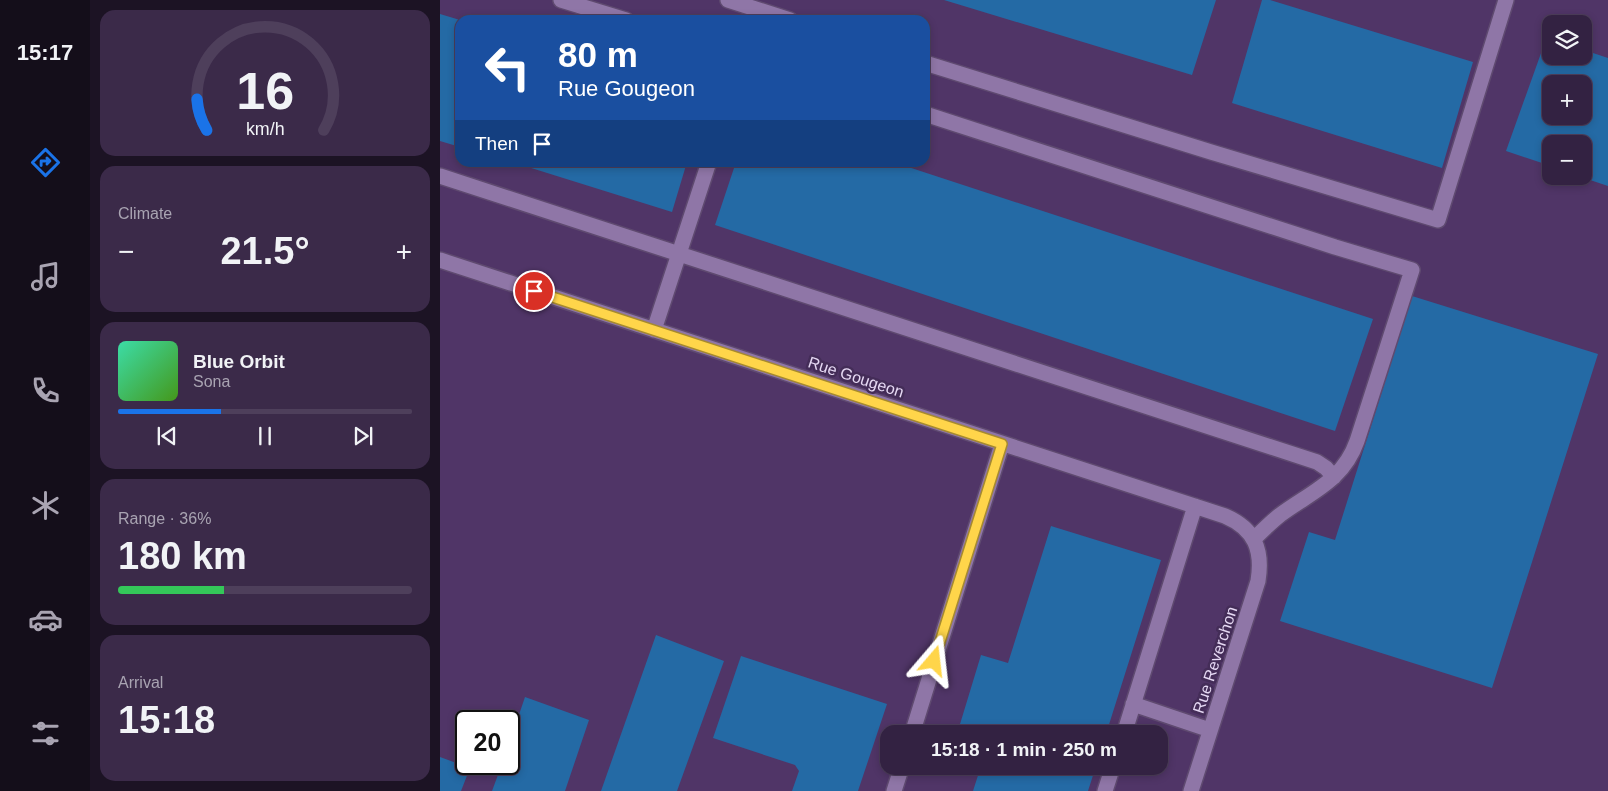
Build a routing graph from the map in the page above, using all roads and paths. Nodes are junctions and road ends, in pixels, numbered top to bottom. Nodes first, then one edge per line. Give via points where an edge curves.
1 (562, 0) edge
2 (728, 0) edge
3 (1506, 0) edge
4 (610, 15) edge
5 (774, 15) edge
6 (930, 65) edge
7 (930, 116) edge
8 (707, 167) edge
9 (440, 176) edge
10 (679, 254) junction
11 (440, 260) edge
12 (654, 330) junction
13 (1002, 444) junction
14 (1334, 477) junction
15 (1195, 506) junction
16 (1254, 539) junction
17 (1133, 704) junction
18 (915, 725) edge
19 (1127, 725) edge
20 (1210, 730) junction
21 (899, 775) edge
22 (1110, 775) edge
23 (894, 791) edge
24 (1105, 791) edge
25 (1191, 791) edge

1 - 4 street
2 - 5 street
3 - 6 street via 1438,220
7 - 14 street via 1412,270 1354,452
8 - 10 street
9 - 10 street
10 - 12 street
10 - 14 street via 1317,462
11 - 12 street, Rue Gougeon
12 - 13 street, Rue Gougeon
13 - 15 street, Rue Gougeon
13 - 18 street
14 - 16 street via 1279,516
15 - 16 street, Rue Gougeon via 1234,520
15 - 17 street
16 - 20 street, Rue Reverchon via 1260,558 1258,582
17 - 19 street
17 - 20 street
20 - 25 street, Rue Reverchon
21 - 23 street
22 - 24 street

